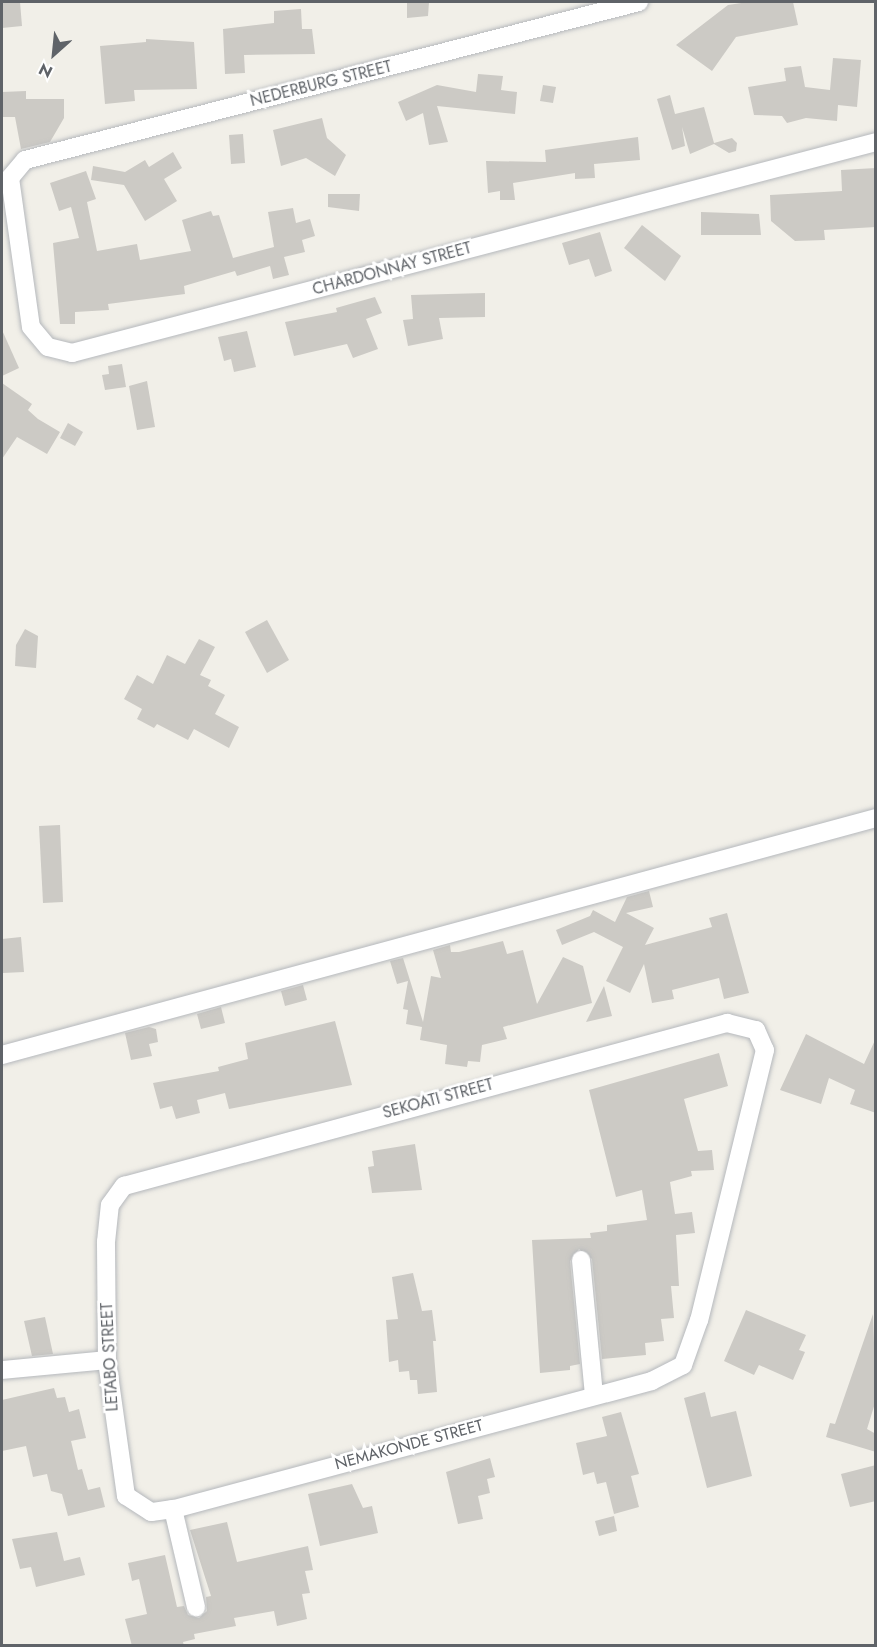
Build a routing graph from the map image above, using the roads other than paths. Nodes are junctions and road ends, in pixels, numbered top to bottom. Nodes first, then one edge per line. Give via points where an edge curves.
1 (639, 2) edge
2 (876, 142) edge
3 (6, 178) edge
4 (9, 209) edge
5 (876, 818) edge
6 (2, 1055) edge
7 (110, 1205) joint
8 (581, 1260) dead end
9 (108, 1359) junction
10 (682, 1365) joint
11 (2, 1370) edge
12 (594, 1395) junction
13 (134, 1504) joint
14 (173, 1509) junction
15 (196, 1607) dead end

1 - 3 street, NEDERBURG STREET via 25,160
2 - 4 street, CHARDONNAY STREET via 72,353 48,346 31,327
3 - 4 street, NEDERBURG STREET
5 - 6 street
7 - 9 street, LETABO STREET
7 - 10 street, SEKOATI STREET via 124,1186 157,1174 727,1023 756,1030 765,1050 699,1320
8 - 12 street
9 - 11 street
9 - 13 street, LETABO STREET via 121,1482
10 - 12 street, NEMAKONDE STREET via 651,1381
12 - 14 street, NEMAKONDE STREET
13 - 14 street, NEMAKONDE STREET via 151,1512
14 - 15 street

